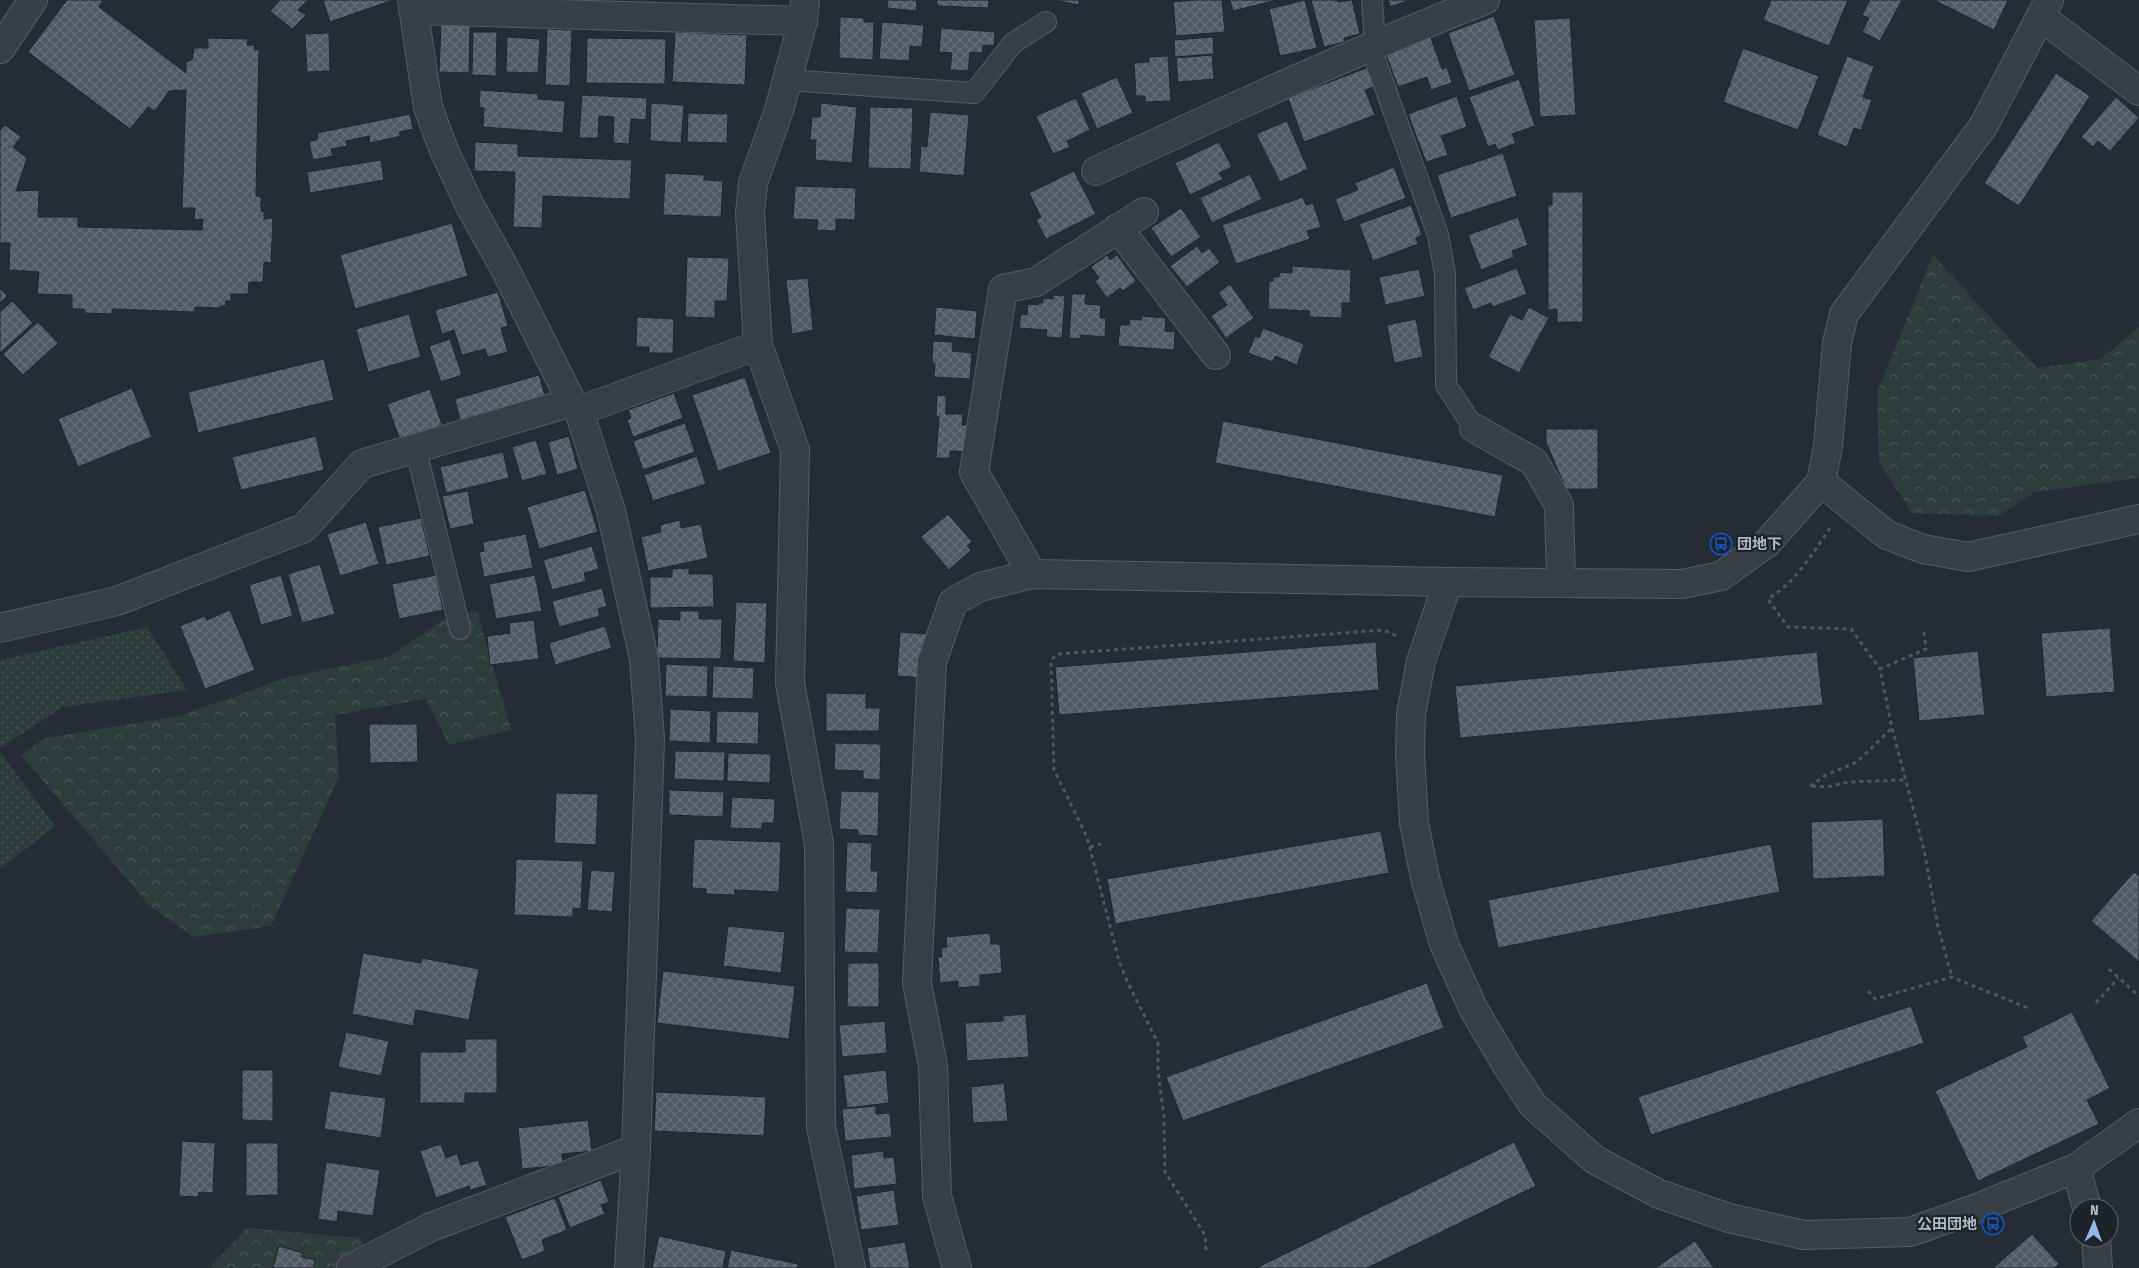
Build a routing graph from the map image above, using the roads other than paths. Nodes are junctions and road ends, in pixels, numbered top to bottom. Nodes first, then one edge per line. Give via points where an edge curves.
1 (33, 0) edge
2 (1372, 0) edge
3 (1484, 0) edge
4 (413, 5) edge
5 (2045, 8) edge
6 (804, 10) edge
7 (1046, 22) dead end
8 (1375, 43) junction
9 (0, 49) edge
10 (787, 80) junction
11 (2139, 92) edge
12 (1096, 171) dead end
13 (1144, 212) dead end
14 (1118, 228) junction
15 (758, 345) junction
16 (1216, 355) dead end
17 (576, 406) junction
18 (1474, 428) joint
19 (416, 450) junction
20 (1821, 482) junction
21 (2139, 520) edge
22 (1032, 574) junction
23 (1448, 582) junction
24 (1560, 582) junction
25 (0, 628) edge
26 (460, 629) dead end
27 (2139, 1123) edge
28 (636, 1149) junction
29 (2076, 1168) junction
30 (2084, 1198) edge
31 (2097, 1248) edge
32 (351, 1268) edge
33 (629, 1268) edge
34 (851, 1268) edge
35 (957, 1268) edge
36 (2098, 1268) edge

1 - 9 street
2 - 8 lane
3 - 8 street
4 - 6 street
4 - 17 street via 428,107 443,148 470,206
5 - 11 street
5 - 20 street via 1984,126 1844,314 1837,343 1828,446
6 - 10 street
7 - 10 lane via 1013,43 974,93
8 - 12 street
8 - 18 lane via 1374,57 1438,235 1445,274 1446,385
10 - 15 street via 753,183 750,212
13 - 14 street
14 - 16 street
14 - 22 street via 1036,282 1003,289 974,472
15 - 17 street
15 - 34 street via 795,450 790,683 819,844 821,1127
17 - 19 street
17 - 28 street via 611,511 644,660 650,738
18 - 24 street via 1534,462 1559,505
19 - 25 street via 362,464 304,528 117,600
19 - 26 lane
20 - 21 street via 1887,535 1924,549 1968,557
20 - 24 street via 1767,543 1721,576 1682,584
22 - 23 street
22 - 35 street via 980,587 953,602 932,662 917,983 932,1066 937,1196
23 - 24 street
23 - 29 street via 1421,661 1411,714 1414,823 1425,878 1448,952 1474,1010 1529,1099 1545,1117 1595,1160 1659,1194 1729,1218 1804,1235 1910,1232
27 - 29 street
28 - 32 street via 431,1227
28 - 33 street
29 - 30 street
31 - 36 street

